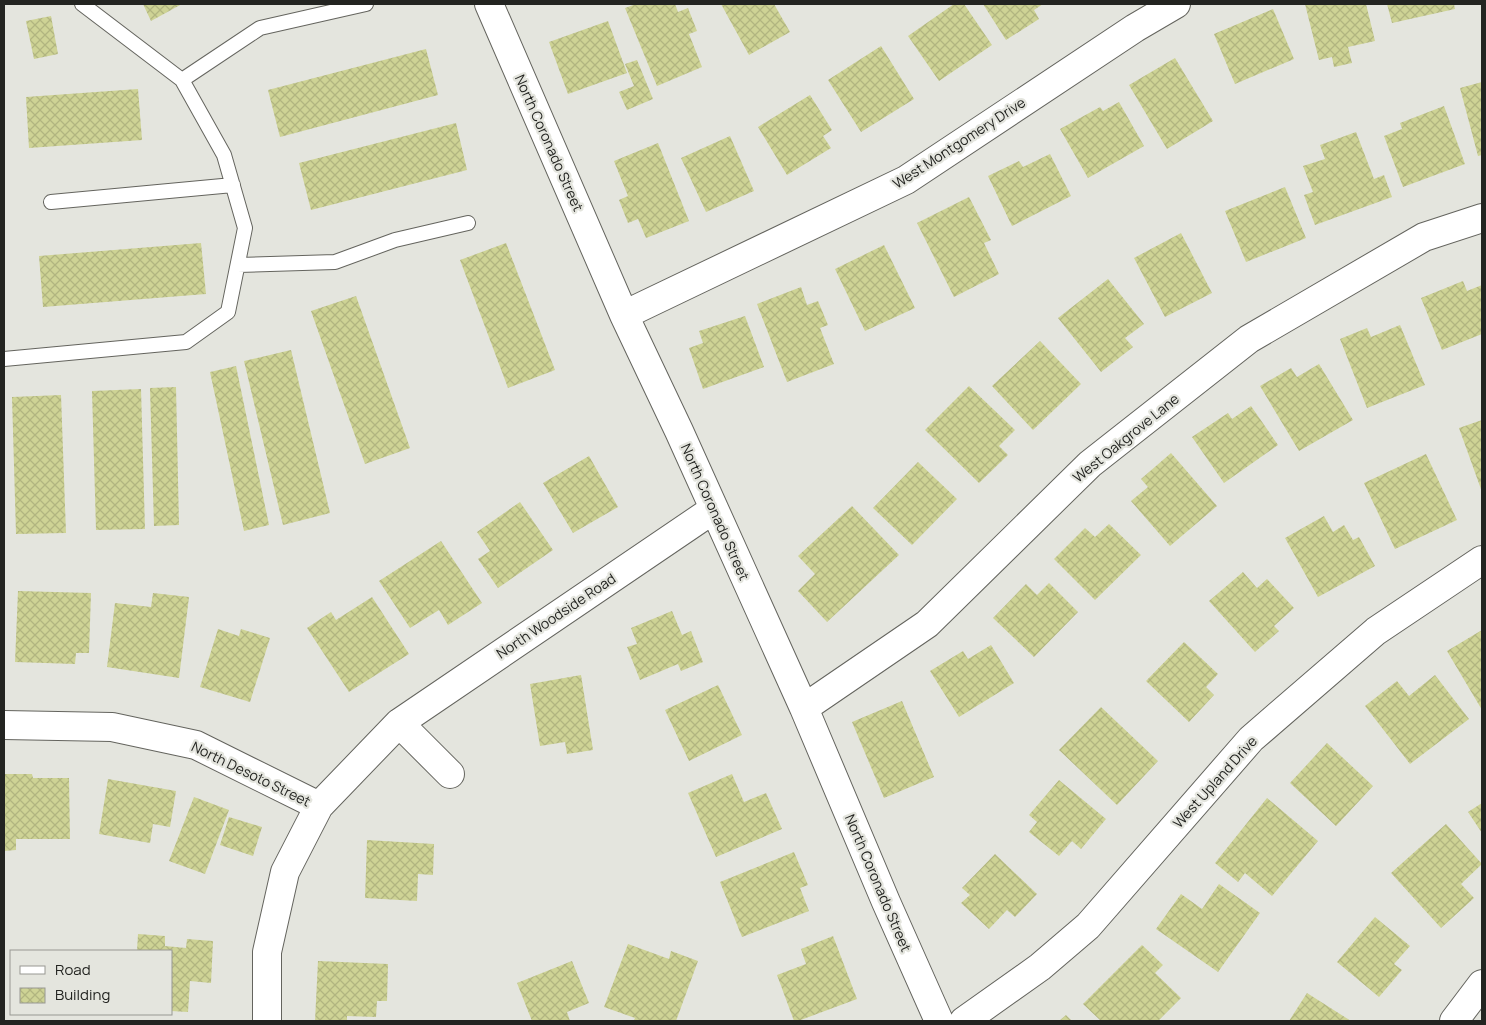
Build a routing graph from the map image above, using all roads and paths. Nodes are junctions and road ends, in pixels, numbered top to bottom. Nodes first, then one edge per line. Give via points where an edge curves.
1 (82, 4) edge
2 (366, 4) edge
3 (1176, 4) edge
4 (494, 6) edge
5 (182, 80) junction
6 (234, 185) junction
7 (52, 202) dead end
8 (1482, 218) edge
9 (468, 224) dead end
10 (238, 265) junction
11 (624, 315) junction
12 (4, 359) edge
13 (714, 509) junction
14 (1482, 560) edge
15 (804, 708) junction
16 (399, 723) junction
17 (4, 726) edge
18 (450, 774) dead end
19 (319, 806) junction
20 (1482, 984) edge
21 (267, 1021) edge
22 (939, 1021) edge
23 (964, 1021) edge
24 (1454, 1021) edge

1 - 5 lane
2 - 5 lane via 260,28
3 - 11 street, West Montgomery Drive via 906,180
4 - 11 street, North Coronado Street
5 - 6 lane via 224,156
6 - 7 lane
6 - 10 lane via 245,228
8 - 15 street, West Oakgrove Lane via 1424,237 1249,339 1090,464 927,624
9 - 10 lane via 395,240 336,262
10 - 12 lane via 228,312 186,342
11 - 13 street, North Coronado Street
13 - 15 street, North Coronado Street
13 - 16 street, North Woodside Road
14 - 23 street, West Upland Drive via 1376,631 1251,739 1088,926 1040,967
15 - 22 street, North Coronado Street
16 - 18 street
16 - 19 street, North Woodside Road
17 - 19 street, North Desoto Street via 112,727 196,744
19 - 21 street, North Woodside Road via 285,872 267,952
20 - 24 street

